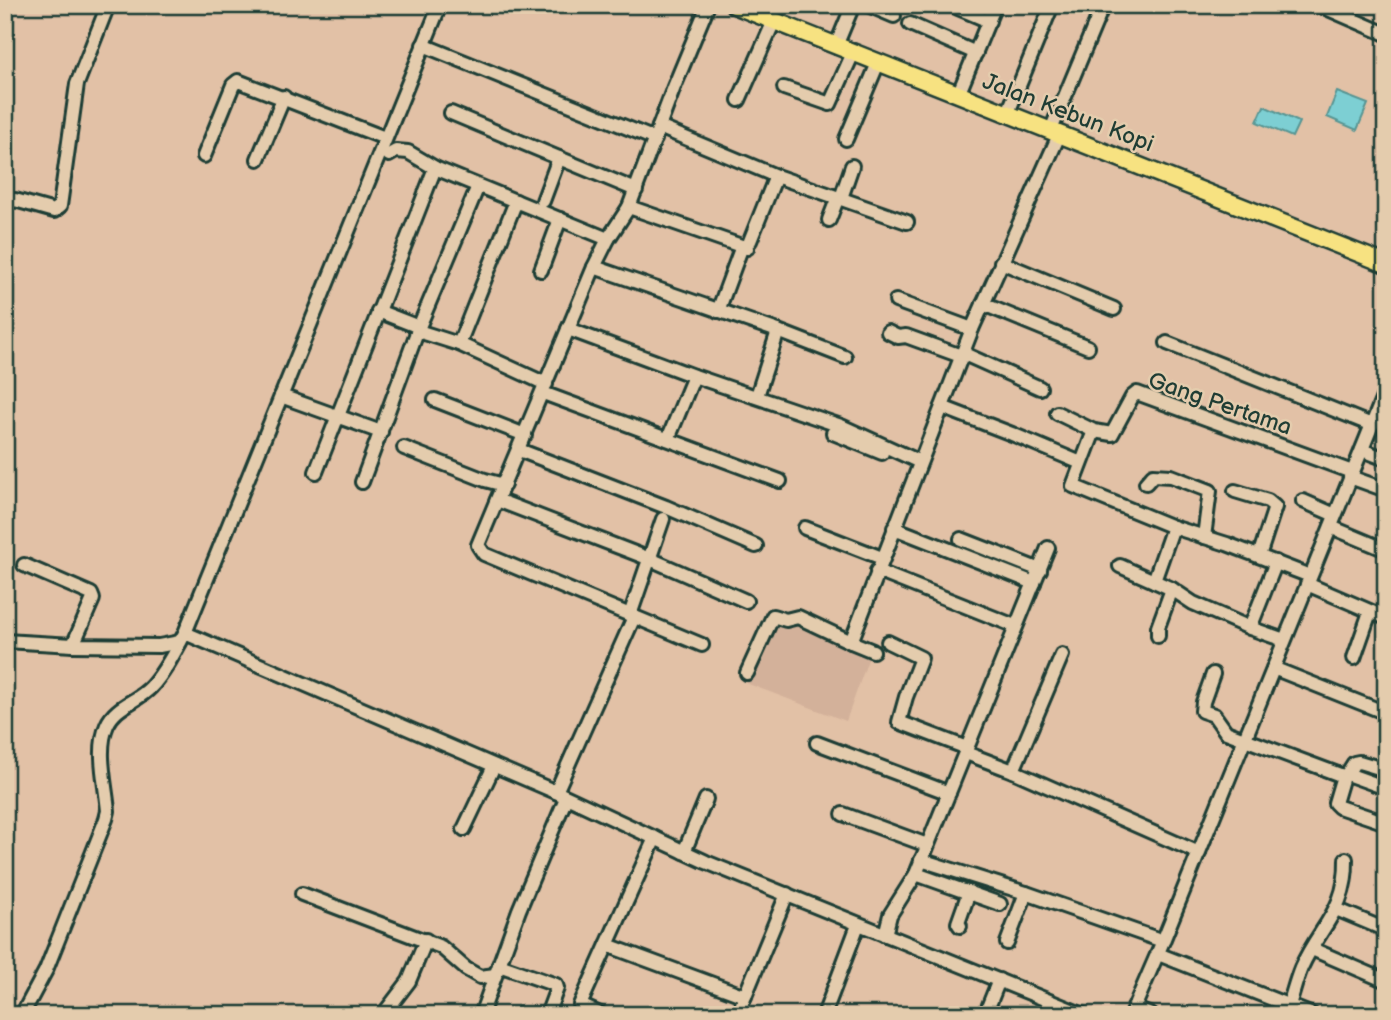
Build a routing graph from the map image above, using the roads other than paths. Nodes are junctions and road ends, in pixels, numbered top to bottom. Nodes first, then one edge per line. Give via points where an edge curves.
1 (440, 5) edge
2 (708, 5) edge
3 (734, 5) edge
4 (853, 5) edge
5 (868, 5) edge
6 (995, 5) edge
7 (1052, 5) edge
8 (1103, 5) edge
9 (1320, 5) edge
10 (104, 6) edge
11 (958, 8) dead end
12 (894, 16) dead end
13 (774, 21) junction
14 (989, 21) junction
15 (910, 24) dead end
16 (1386, 34) edge
17 (423, 45) junction
18 (836, 46) junction
19 (853, 53) junction
20 (976, 53) junction
21 (878, 63) junction
22 (784, 88) dead end
23 (958, 95) junction
24 (284, 97) junction
25 (739, 100) dead end
26 (451, 113) dead end
27 (1007, 114) junction
28 (1055, 132) junction
29 (657, 133) junction
30 (385, 138) junction
31 (846, 139) dead end
32 (389, 155) dead end
33 (204, 156) dead end
34 (559, 158) junction
35 (258, 159) dead end
36 (852, 166) dead end
37 (435, 169) junction
38 (776, 176) junction
39 (478, 186) junction
40 (636, 190) junction
41 (840, 197) junction
42 (516, 201) junction
43 (543, 201) dead end
44 (5, 204) edge
45 (629, 207) junction
46 (560, 219) junction
47 (830, 220) dead end
48 (907, 222) dead end
49 (608, 239) junction
50 (746, 245) junction
51 (1001, 262) junction
52 (1386, 264) edge
53 (594, 267) junction
54 (541, 270) dead end
55 (896, 301) dead end
56 (983, 304) junction
57 (1114, 310) dead end
58 (378, 311) junction
59 (718, 311) junction
60 (418, 329) junction
61 (568, 329) junction
62 (972, 329) junction
63 (778, 331) junction
64 (888, 332) dead end
65 (1167, 343) dead end
66 (459, 344) junction
67 (1088, 347) dead end
68 (962, 355) junction
69 (845, 357) dead end
70 (694, 376) junction
71 (545, 388) junction
72 (1040, 388) dead end
73 (1386, 390) edge
74 (281, 396) junction
75 (757, 396) junction
76 (435, 400) dead end
77 (942, 407) junction
78 (1057, 414) dead end
79 (338, 417) junction
80 (1372, 425) junction
81 (1094, 430) junction
82 (381, 432) junction
83 (833, 433) dead end
84 (525, 435) junction
85 (668, 439) junction
86 (404, 448) dead end
87 (519, 450) junction
88 (1362, 450) junction
89 (1386, 458) edge
90 (1081, 463) junction
91 (919, 465) junction
92 (316, 472) dead end
93 (1351, 475) junction
94 (780, 481) dead end
95 (362, 482) dead end
96 (1146, 483) dead end
97 (504, 485) junction
98 (1386, 490) edge
99 (1234, 491) dead end
100 (496, 500) junction
101 (1303, 500) dead end
102 (663, 519) dead end
103 (1333, 521) junction
104 (1173, 527) junction
105 (805, 528) dead end
106 (894, 528) junction
107 (1204, 537) junction
108 (961, 539) dead end
109 (756, 546) dead end
110 (1048, 548) dead end
111 (1386, 550) edge
112 (1259, 556) junction
113 (882, 558) junction
114 (650, 559) junction
115 (1276, 562) junction
116 (24, 565) dead end
117 (1120, 566) dead end
118 (1040, 569) junction
119 (877, 571) junction
120 (1308, 580) junction
121 (1154, 581) junction
122 (1034, 583) junction
123 (1172, 589) junction
124 (746, 601) dead end
125 (1370, 612) junction
126 (632, 616) junction
127 (1386, 618) edge
128 (1015, 626) junction
129 (1250, 628) junction
130 (1158, 636) dead end
131 (183, 637) junction
132 (1284, 640) junction
133 (5, 641) edge
134 (851, 642) junction
135 (888, 642) dead end
136 (73, 645) junction
137 (702, 645) dead end
138 (873, 651) dead end
139 (1062, 655) dead end
140 (1354, 658) dead end
141 (1273, 668) junction
142 (747, 673) dead end
143 (1213, 674) dead end
144 (1386, 713) edge
145 (1246, 738) junction
146 (817, 743) dead end
147 (967, 751) junction
148 (494, 766) junction
149 (1386, 770) edge
150 (1013, 771) junction
151 (1345, 775) junction
152 (1386, 788) edge
153 (949, 793) junction
154 (561, 795) junction
155 (706, 799) dead end
156 (843, 814) dead end
157 (1386, 823) edge
158 (464, 829) dead end
159 (655, 838) junction
160 (927, 845) junction
161 (684, 852) junction
162 (1199, 853) junction
163 (1346, 859) dead end
164 (921, 860) junction
165 (916, 874) junction
166 (969, 892) junction
167 (1026, 893) junction
168 (302, 894) dead end
169 (787, 894) junction
170 (1000, 904) dead end
171 (1336, 909) junction
172 (858, 925) junction
173 (960, 926) dead end
174 (1386, 930) edge
175 (886, 935) junction
176 (426, 940) junction
177 (1163, 941) junction
178 (1007, 943) dead end
179 (607, 945) junction
180 (1312, 948) junction
181 (1158, 954) junction
182 (497, 970) junction
183 (999, 980) junction
184 (1386, 981) edge
185 (746, 996) junction
186 (1289, 1005) junction
187 (1133, 1011) edge
188 (22, 1015) edge
189 (383, 1015) edge
190 (481, 1015) edge
191 (547, 1015) edge
192 (602, 1015) edge
193 (738, 1015) edge
194 (824, 1015) edge
195 (985, 1015) edge
196 (1084, 1015) edge
197 (1151, 1015) edge
198 (1312, 1015) edge

1 - 17 street
2 - 29 street
3 - 13 main road, Jalan Kebun Kopi
4 - 18 street
5 - 12 street
6 - 14 street
7 - 27 street
8 - 28 street
9 - 16 street
10 - 44 street via 77,84 60,206 54,211 15,200
11 - 14 street
13 - 18 main road, Jalan Kebun Kopi
13 - 25 street
14 - 20 street
15 - 20 street
17 - 29 street
17 - 30 street
18 - 19 main road, Jalan Kebun Kopi
19 - 21 main road, Jalan Kebun Kopi
19 - 22 street via 830,104
20 - 23 street
21 - 23 main road, Jalan Kebun Kopi
21 - 31 street
23 - 27 main road, Jalan Kebun Kopi
24 - 30 street
24 - 33 street via 236,81
24 - 35 street
26 - 34 street
27 - 28 main road, Jalan Kebun Kopi
28 - 51 street
28 - 52 main road, Jalan Kebun Kopi
29 - 38 street
29 - 40 street
30 - 74 street
32 - 37 street via 408,152
34 - 40 street
34 - 43 street
36 - 41 street
37 - 39 street
37 - 58 street
38 - 41 street
38 - 50 street
39 - 42 street
39 - 60 street
40 - 45 street
41 - 47 street
41 - 48 street
42 - 46 street
42 - 66 street
45 - 49 street
45 - 50 street
46 - 49 street
46 - 54 street
49 - 53 street
50 - 59 street
51 - 56 street
51 - 57 street
53 - 59 street
53 - 61 street
55 - 62 street
56 - 62 street
56 - 67 street
58 - 60 street
58 - 79 street
59 - 63 street
60 - 66 street
60 - 82 street
61 - 70 street
61 - 71 street
62 - 68 street
63 - 69 street
63 - 75 street
64 - 68 street
65 - 80 street
66 - 71 street
68 - 72 street
68 - 77 street
70 - 75 street
70 - 85 street
71 - 84 street
71 - 85 street
73 - 80 street
74 - 79 street
74 - 131 street
75 - 91 street via 841,426
76 - 84 street
77 - 90 street
77 - 91 street
78 - 81 street
79 - 82 street
79 - 92 street
80 - 88 street
81 - 90 street
81 - 93 street, Gang Pertama via 1112,434 1137,393
82 - 95 street
83 - 91 street
84 - 87 street
85 - 94 street
86 - 97 street
87 - 97 street
87 - 109 street
88 - 89 street
88 - 93 street
90 - 104 street via 1073,486
91 - 106 street
93 - 98 street
93 - 103 street
96 - 107 street via 1153,475 1163,474 1210,491
97 - 100 street
99 - 112 street via 1275,507
100 - 114 street
100 - 126 street via 478,545 484,554
101 - 103 street
102 - 114 street
103 - 111 street
103 - 120 street
104 - 107 street
104 - 121 street
105 - 113 street
106 - 113 street
106 - 122 street
107 - 112 street
108 - 118 street
110 - 118 street
112 - 115 street
113 - 119 street
114 - 124 street
114 - 126 street
115 - 120 street
115 - 129 street
116 - 136 street via 92,594
117 - 121 street
118 - 122 street
119 - 128 street
119 - 134 street
120 - 125 street
120 - 132 street
121 - 123 street
122 - 128 street
123 - 129 street
123 - 130 street
125 - 127 street
125 - 140 street
126 - 137 street
126 - 154 street
128 - 147 street
129 - 132 street
131 - 136 street via 159,646
131 - 148 street
131 - 188 street via 149,690 115,712 107,726 102,745 106,819 47,970
132 - 141 street
133 - 136 street
134 - 138 street
134 - 142 street via 798,617 773,616
135 - 147 street via 921,659 900,722
139 - 150 street
141 - 144 street
141 - 145 street
143 - 145 street via 1202,711 1214,716 1226,732
145 - 151 street
145 - 162 street
146 - 153 street
147 - 150 street
147 - 153 street
148 - 154 street
148 - 158 street
149 - 151 street via 1357,762
150 - 162 street
151 - 152 street
151 - 157 street via 1336,805
153 - 160 street
154 - 159 street
154 - 182 street
155 - 161 street
156 - 160 street
159 - 161 street
159 - 179 street
160 - 164 street
161 - 169 street
162 - 177 street
163 - 171 street via 1346,880
164 - 165 street
164 - 167 street
165 - 166 street
165 - 175 street via 890,915
166 - 170 street
166 - 173 street
167 - 177 street
167 - 178 street
168 - 176 street
169 - 172 street
169 - 185 street
171 - 174 street
171 - 180 street
172 - 175 street
172 - 194 street
175 - 183 street
176 - 182 street via 480,977
176 - 189 street via 409,981
177 - 181 street
179 - 185 street
179 - 192 street via 580,1005
180 - 184 street
180 - 186 street
181 - 186 street
181 - 187 street
182 - 190 street
182 - 191 street via 556,985
183 - 195 street
183 - 196 street
185 - 193 street
186 - 198 street
187 - 197 street

